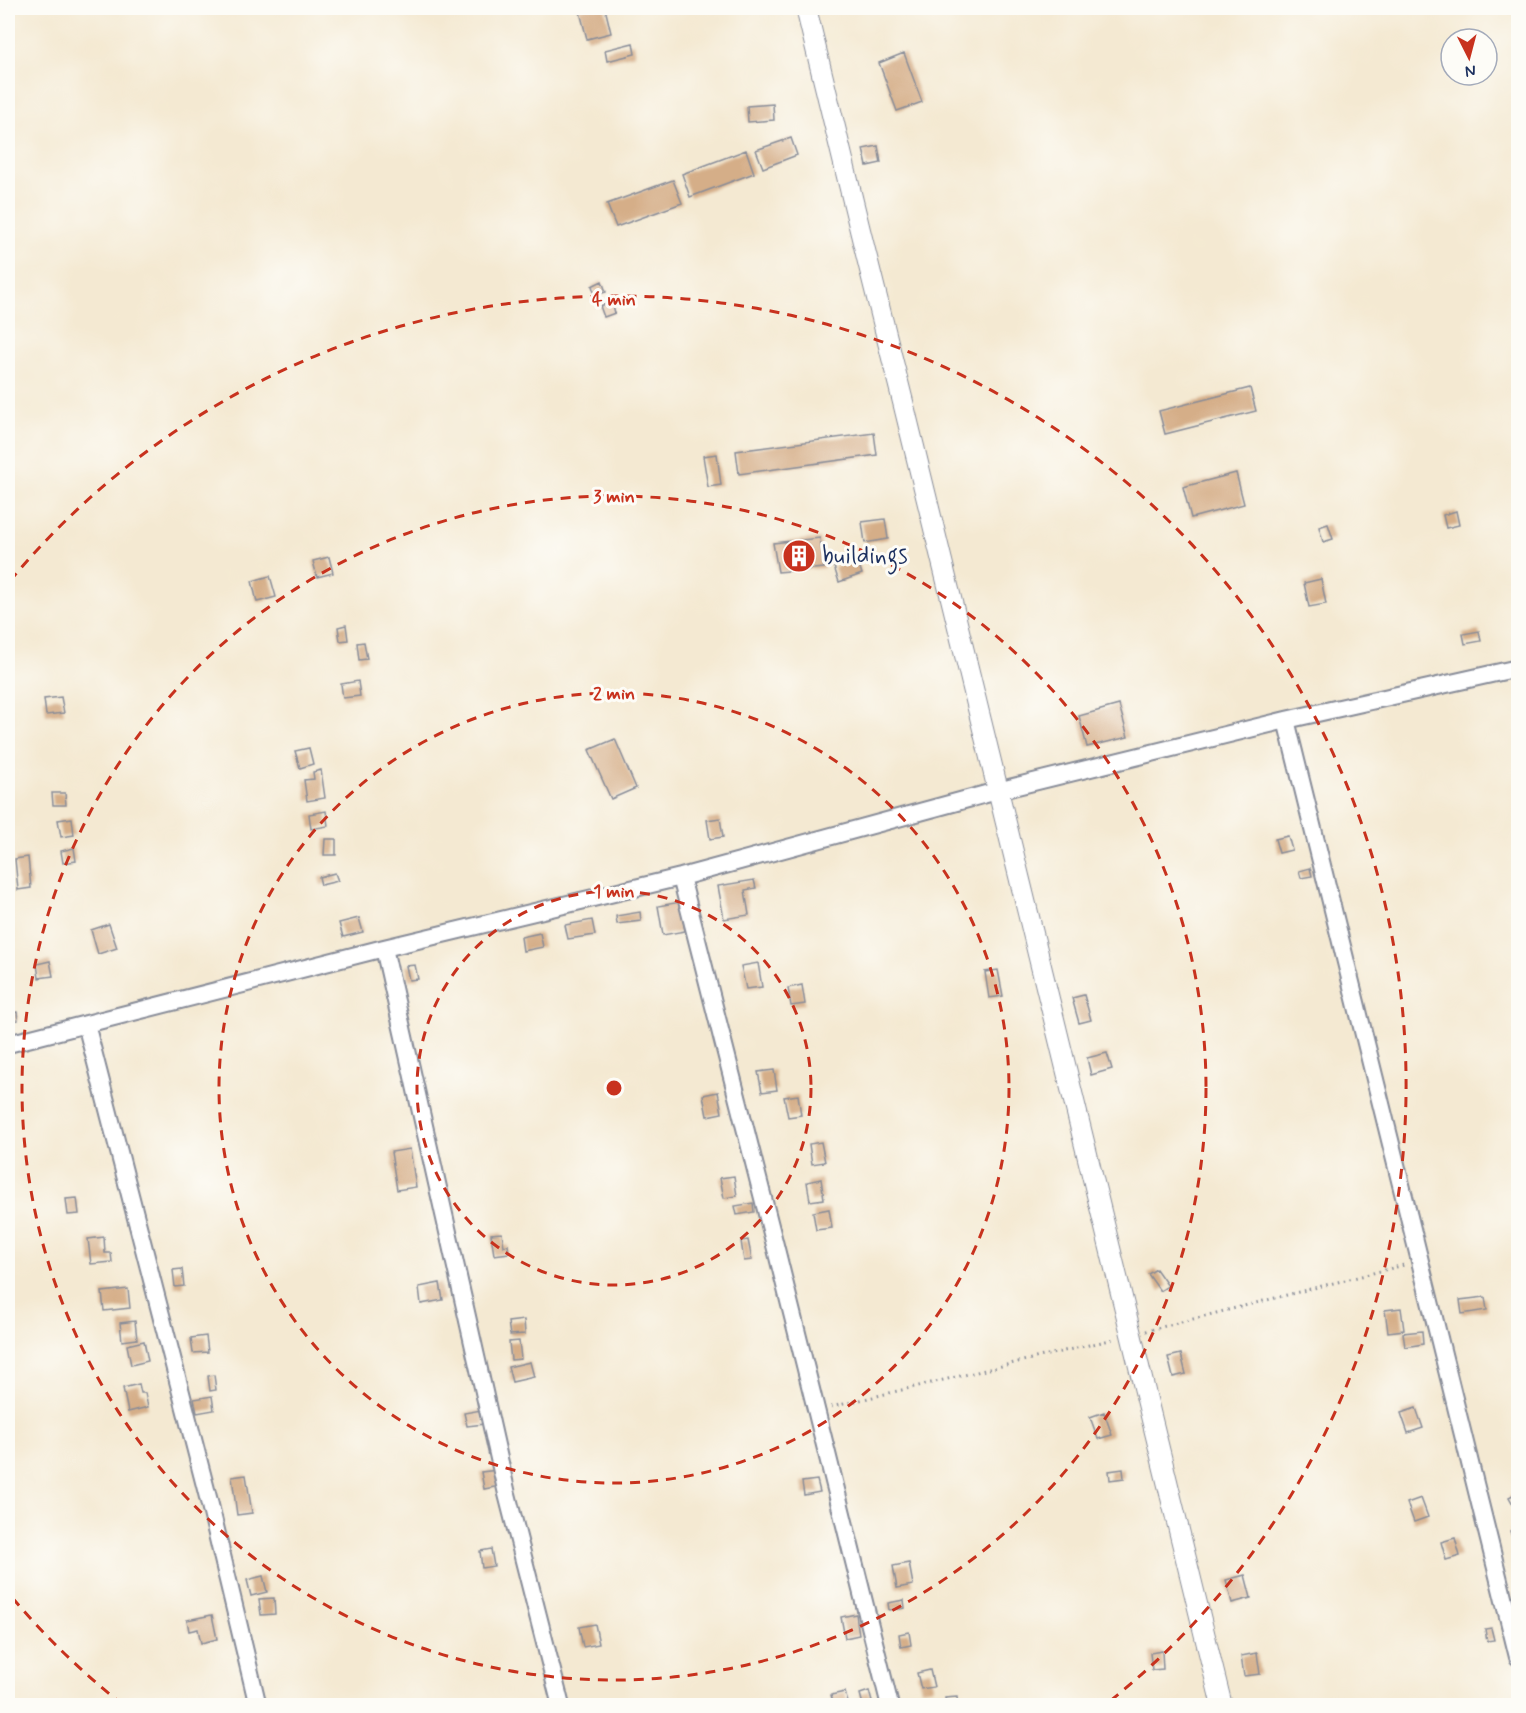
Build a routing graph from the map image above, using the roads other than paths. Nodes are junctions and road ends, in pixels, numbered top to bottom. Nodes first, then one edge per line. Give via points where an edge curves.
1 (806, 8) edge
2 (1518, 668) edge
3 (1286, 720) junction
4 (997, 791) junction
5 (681, 877) junction
6 (384, 948) junction
7 (86, 1024) junction
8 (8, 1044) edge
9 (1518, 1657) edge
10 (258, 1706) edge
11 (561, 1706) edge
12 (890, 1706) edge
13 (1222, 1706) edge

1 - 4 street
2 - 3 street
3 - 4 street
3 - 9 street
4 - 5 street
4 - 13 street
5 - 6 street
5 - 12 street
6 - 7 street
6 - 11 street via 507,1494
7 - 8 street
7 - 10 street

